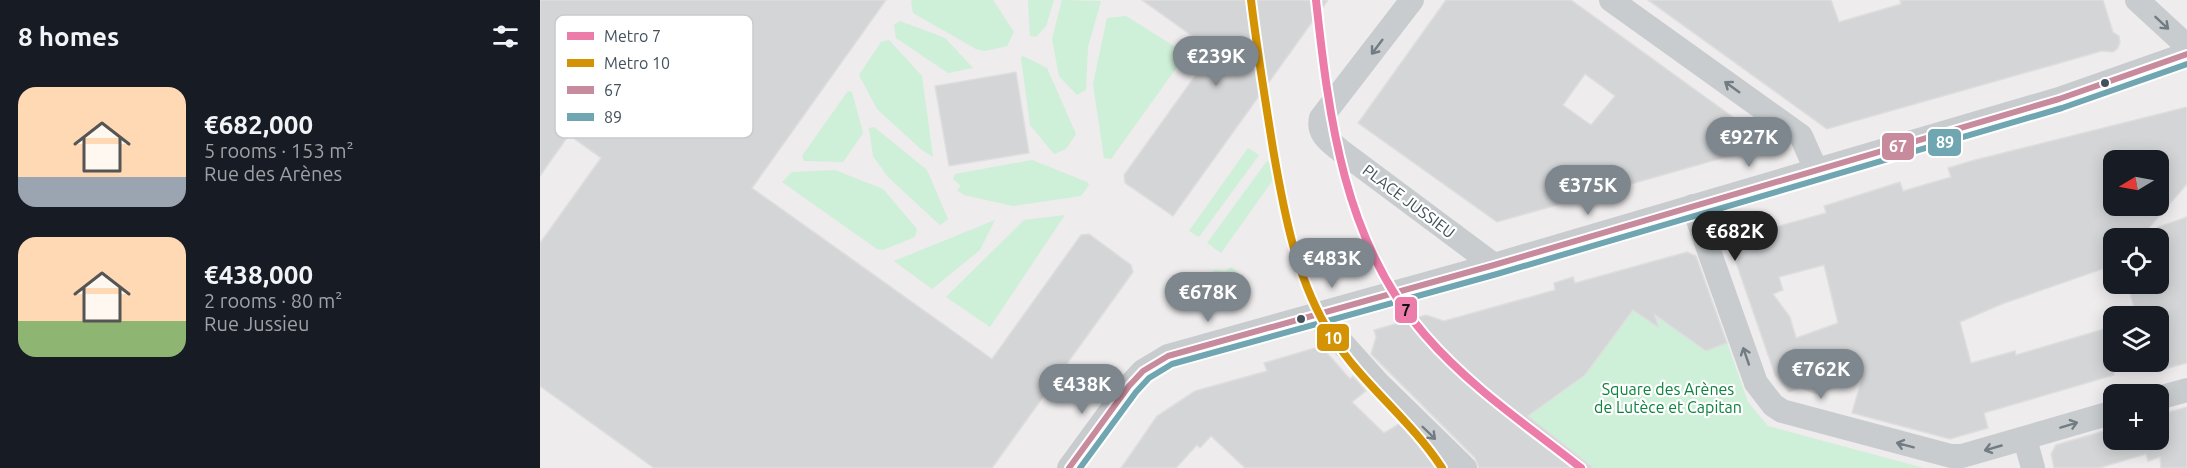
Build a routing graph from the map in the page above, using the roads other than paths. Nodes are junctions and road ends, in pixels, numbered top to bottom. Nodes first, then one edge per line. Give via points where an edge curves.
1 (1412, 0) edge
2 (1611, 0) edge
3 (2137, 0) edge
4 (2187, 46) edge
5 (2187, 54) edge
6 (1816, 170) junction
7 (1694, 206) junction
8 (1494, 265) junction
9 (1317, 315) junction
10 (2187, 390) edge
11 (2169, 395) edge
12 (2103, 415) edge
13 (2025, 439) junction
14 (1069, 468) edge
15 (1465, 468) edge
16 (2033, 468) edge

1 -> 8 street, PLACE JUSSIEU via 1321,118 1319,126 1324,136
6 -> 2 street via 1801,136
3 -> 4 street
5 - 6 street via 2059,99
6 - 7 street
7 - 8 street
13 -> 7 street via 1962,456 1940,455 1782,411 1773,405 1756,383
8 - 9 street
9 - 14 street via 1168,356 1143,371
9 -> 15 street via 1377,382
10 - 11 street
13 -> 12 street
13 - 16 street

